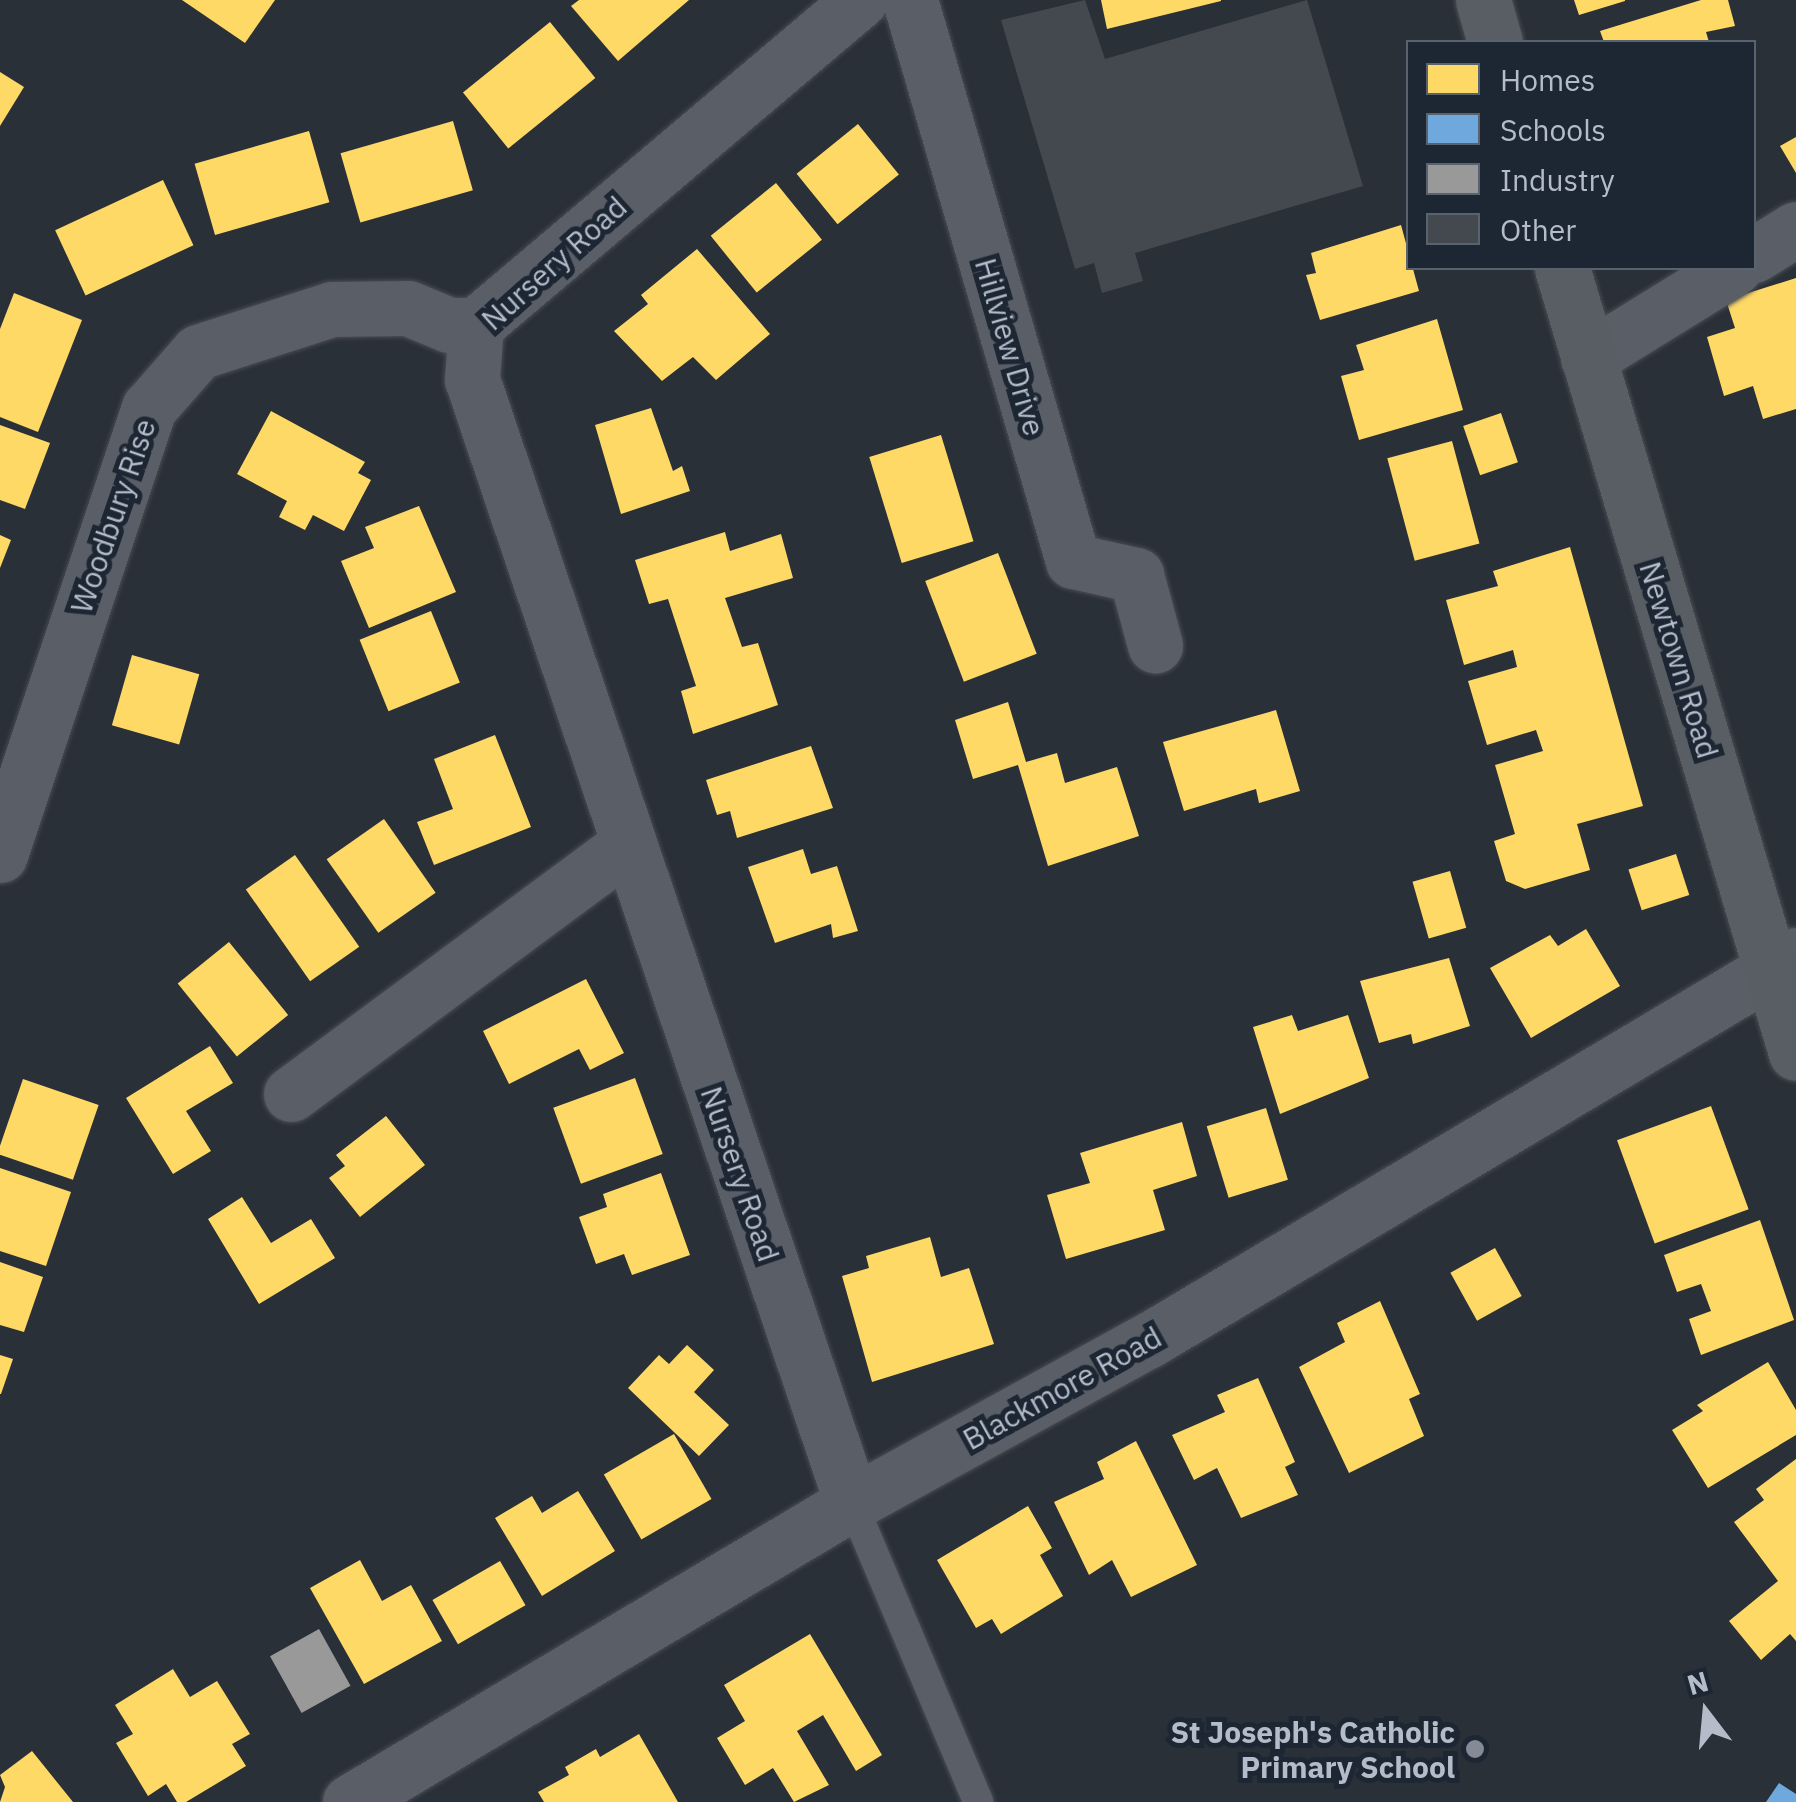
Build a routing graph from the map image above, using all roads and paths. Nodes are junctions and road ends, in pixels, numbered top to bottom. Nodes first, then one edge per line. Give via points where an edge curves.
1 (860, 0) edge
2 (910, 0) edge
3 (1483, 0) edge
4 (1494, 40) edge
5 (1796, 229) edge
6 (1756, 254) edge
7 (1563, 270) edge
8 (1731, 270) edge
9 (476, 325) junction
10 (1588, 358) junction
11 (1155, 645) dead end
12 (628, 845) junction
13 (0, 856) edge
14 (1785, 964) edge
15 (1796, 1054) edge
16 (291, 1094) dead end
17 (852, 1503) junction
18 (350, 1802) edge
19 (978, 1802) edge

1 - 9 street, Nursery Road
2 - 11 street, Hillview Drive via 1073,561 1136,575
3 - 4 main road
5 - 6 street
7 - 10 main road, Newtown Road
8 - 10 street
9 - 12 street, Nursery Road via 472,379
9 - 13 street, Woodbury Rise via 449,325 408,308 332,309 198,352 149,408
10 - 14 main road, Newtown Road
12 - 16 street
12 - 17 street, Nursery Road
14 - 15 main road, Newtown Road
14 - 17 street, Blackmore Road via 1149,1340
17 - 18 street, Blackmore Road
17 - 19 lane

